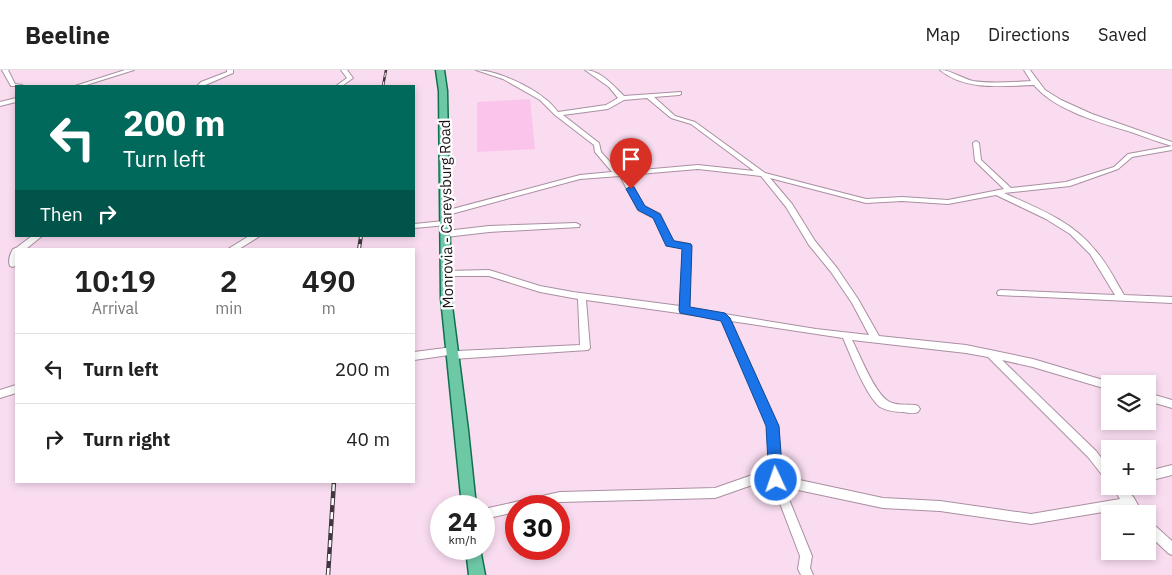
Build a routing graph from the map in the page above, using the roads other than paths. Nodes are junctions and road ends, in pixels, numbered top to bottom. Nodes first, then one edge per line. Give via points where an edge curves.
1 (5, 70) edge
2 (131, 70) edge
3 (230, 70) edge
4 (344, 70) edge
5 (440, 70) edge
6 (479, 70) edge
7 (588, 70) edge
8 (943, 70) edge
9 (1027, 70) edge
10 (1035, 83) junction
11 (15, 85) edge
12 (81, 85) edge
13 (201, 85) edge
14 (340, 85) edge
15 (679, 93) dead end
16 (648, 95) junction
17 (622, 98) junction
18 (15, 100) edge
19 (0, 104) edge
20 (557, 114) junction
21 (976, 143) dead end
22 (1172, 144) edge
23 (1172, 148) edge
24 (620, 173) junction
25 (763, 174) junction
26 (1010, 191) junction
27 (998, 192) junction
28 (444, 219) junction
29 (576, 225) dead end
30 (415, 226) edge
31 (446, 234) junction
32 (37, 237) edge
33 (254, 237) edge
34 (21, 248) edge
35 (234, 248) edge
36 (15, 254) edge
37 (13, 264) dead end
38 (446, 274) junction
39 (1001, 293) dead end
40 (582, 296) junction
41 (1122, 298) junction
42 (1172, 300) edge
43 (684, 310) junction
44 (725, 318) junction
45 (846, 336) junction
46 (876, 339) junction
47 (453, 353) junction
48 (991, 355) junction
49 (415, 356) edge
50 (1101, 383) edge
51 (15, 389) edge
52 (0, 394) edge
53 (1156, 399) edge
54 (1172, 404) edge
55 (914, 409) dead end
56 (1101, 466) edge
57 (1172, 470) edge
58 (1156, 474) edge
59 (776, 480) junction
60 (468, 495) edge
61 (1124, 495) edge
62 (570, 497) edge
63 (1130, 502) junction
64 (1132, 505) edge
65 (1156, 534) edge
66 (1172, 549) edge
67 (475, 560) edge
68 (476, 575) edge
69 (807, 575) edge

1 - 11 street
2 - 12 street
3 - 13 street via 230,73
4 - 14 street via 350,78
5 - 28 main road, Monrovia - Careysburg Road
6 - 20 street via 505,78 542,99
7 - 17 street
8 - 10 street via 962,80 998,84
9 - 10 street
10 - 22 street via 1046,94 1085,113
15 - 16 street
16 - 17 street
16 - 25 street via 673,117 693,124
17 - 20 street via 608,107
18 - 19 street
20 - 24 street via 597,144 598,152
21 - 26 street via 978,161
23 - 26 street via 1130,155 1116,168 1081,181
24 - 25 street via 698,167
24 - 28 street via 560,182
24 - 43 street via 641,208 657,216 670,243 687,246
25 - 27 street via 866,201 948,202
25 - 46 street via 834,270
26 - 27 street
27 - 41 street via 1073,233 1093,252
28 - 30 street
28 - 31 main road, Monrovia - Careysburg Road
29 - 31 street
31 - 38 main road, Monrovia - Careysburg Road
32 - 34 street
33 - 35 street
36 - 37 street
38 - 40 street via 489,273 540,289
38 - 47 main road, Monrovia - Careysburg Road
39 - 41 street
40 - 43 street
40 - 47 street via 585,348
41 - 42 street
43 - 44 street
44 - 45 street
44 - 59 street via 773,426
45 - 46 street
45 - 55 street via 882,403
46 - 48 street
47 - 49 street
47 - 60 main road, Monrovia - Careysburg Road
48 - 50 street via 1033,363
48 - 56 street
51 - 52 street
53 - 54 street
57 - 58 street
59 - 62 street via 755,479 714,493
59 - 63 street via 883,503 940,506 1031,519
59 - 69 street via 806,556 804,568
61 - 63 street
63 - 64 street
65 - 66 street
67 - 68 main road

